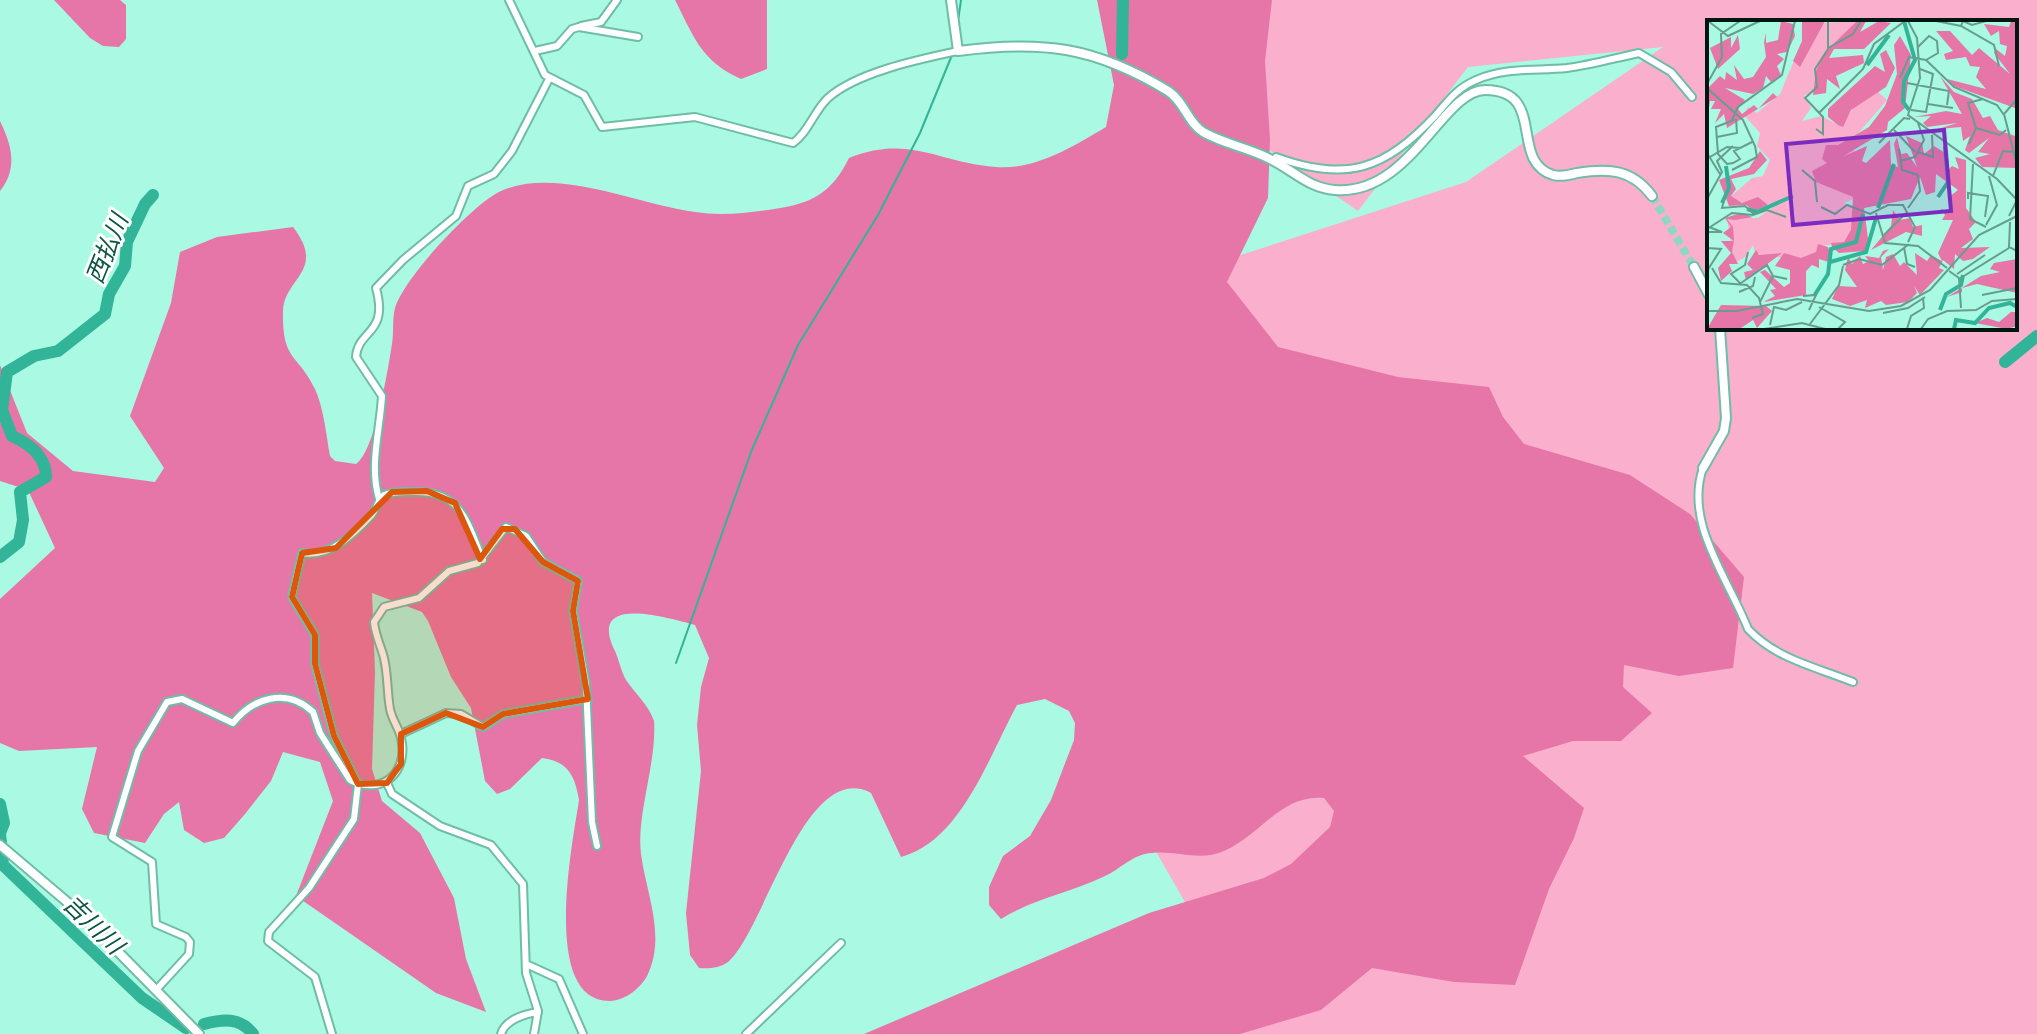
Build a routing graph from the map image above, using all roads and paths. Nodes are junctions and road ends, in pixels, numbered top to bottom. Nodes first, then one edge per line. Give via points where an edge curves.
1 (509, 0) edge
2 (617, 0) edge
3 (951, 0) edge
4 (579, 27) junction
5 (638, 37) dead end
6 (535, 51) junction
7 (958, 51) junction
8 (549, 79) junction
9 (1692, 97) dead end
10 (1273, 160) junction
11 (1652, 196) tunnel mouth
12 (1694, 267) tunnel mouth
13 (1707, 291) edge
14 (1720, 330) edge
15 (1703, 468) joint
16 (379, 499) junction
17 (483, 560) junction
18 (1853, 682) dead end
19 (588, 699) junction
20 (401, 734) junction
21 (387, 783) junction
22 (358, 784) junction
23 (1, 846) edge
24 (597, 846) dead end
25 (841, 943) dead end
26 (526, 964) junction
27 (157, 989) junction
28 (538, 1012) junction
29 (199, 1034) edge
30 (332, 1034) edge
31 (501, 1034) edge
32 (534, 1034) edge
33 (583, 1034) edge
34 (746, 1034) edge

1 - 6 street
2 - 4 street via 601,22
3 - 7 street
4 - 5 street
4 - 6 street via 557,46
6 - 8 street
7 - 8 street via 892,67 841,90 813,114 793,143 695,117 602,127 584,95
7 - 10 street via 1034,44 1072,50 1169,92 1198,128
8 - 16 street via 512,151 494,174 468,186 456,216 376,288 379,314 356,357 382,396 374,437
9 - 10 street via 1671,72 1639,53 1568,68 1508,71 1456,90 1424,127 1381,162 1341,170
10 - 11 street via 1320,188 1364,188 1396,169 1473,92 1498,91 1518,102 1531,153 1546,172 1557,177 1620,171 1641,182
12 - 13 street
14 - 15 street via 1726,418
15 - 18 street via 1696,489 1699,517 1748,629 1788,659
16 - 17 street via 397,491 427,491 447,499 468,521
16 - 22 street via 371,516 336,548 302,553 292,597 315,635 315,664 334,736
17 - 19 street via 502,529 515,529 543,562 578,581 573,611
17 - 20 street via 449,571 419,598 384,607 374,622 392,716
19 - 20 street via 503,714 483,727 461,714 446,713
19 - 24 street
20 - 21 street via 401,764
21 - 22 street
21 - 26 street via 392,794 440,826 491,845 523,884
22 - 27 street via 345,775 308,707 269,697 245,708 233,723 182,699 167,702 138,751 112,837 152,862 156,924 190,942 189,954
22 - 30 street via 349,827 309,888 269,932 268,941 315,977
23 - 27 street via 79,912
25 - 34 street
26 - 28 street
26 - 33 street via 559,979
27 - 29 street
28 - 31 street via 516,1018
28 - 32 street

